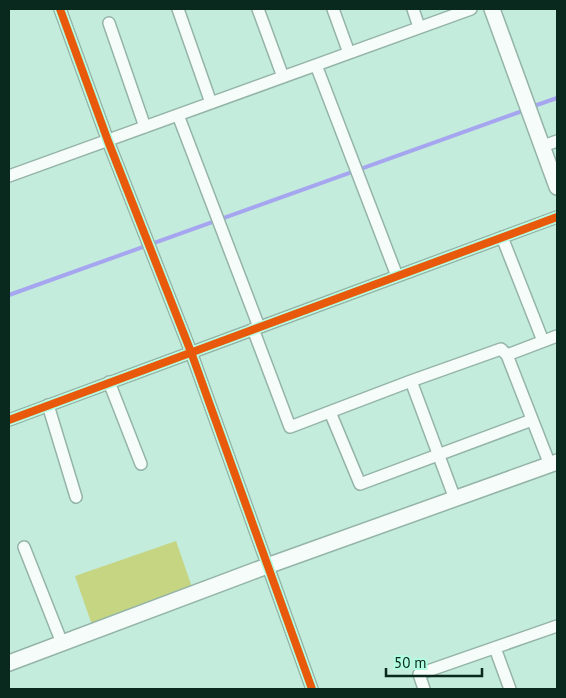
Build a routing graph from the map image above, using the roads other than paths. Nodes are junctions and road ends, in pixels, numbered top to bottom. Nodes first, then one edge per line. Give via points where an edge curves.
1 (60, 9) edge
2 (178, 9) edge
3 (258, 9) edge
4 (332, 9) edge
5 (413, 9) edge
6 (471, 9) edge
7 (492, 9) edge
8 (109, 22) dead end
9 (419, 27) junction
10 (349, 53) junction
11 (316, 65) junction
12 (283, 77) junction
13 (211, 103) junction
14 (178, 114) junction
15 (145, 127) junction
16 (108, 141) junction
17 (557, 141) edge
18 (542, 146) junction
19 (9, 176) edge
20 (557, 186) edge
21 (557, 217) edge
22 (502, 237) junction
23 (397, 276) junction
24 (256, 328) junction
25 (557, 336) edge
26 (543, 341) junction
27 (191, 352) junction
28 (506, 355) junction
29 (411, 381) junction
30 (109, 382) junction
31 (48, 405) junction
32 (330, 412) junction
33 (9, 420) edge
34 (532, 420) junction
35 (438, 455) junction
36 (554, 463) edge
37 (141, 464) dead end
38 (76, 497) dead end
39 (455, 499) junction
40 (24, 547) dead end
41 (268, 566) junction
42 (557, 626) edge
43 (62, 644) junction
44 (495, 648) junction
45 (9, 663) edge
46 (312, 689) edge
47 (424, 689) edge
48 (510, 689) edge

1 - 16 street
2 - 13 street
3 - 12 street
4 - 10 street
5 - 9 street
6 - 9 street
7 - 18 street
8 - 15 street
9 - 10 street
10 - 11 street
11 - 12 street
11 - 23 street
12 - 13 street
13 - 14 street
14 - 15 street
14 - 24 street
15 - 16 street
16 - 19 street
16 - 27 street
17 - 18 street
18 - 20 street
21 - 22 street
22 - 23 street
22 - 26 street
23 - 24 street
24 - 27 street
24 - 32 street via 290,427
25 - 26 street
26 - 28 street
27 - 30 street
27 - 41 street
28 - 29 street via 501,349
28 - 34 street
29 - 32 street
29 - 35 street
30 - 31 street
30 - 37 street
31 - 33 street
31 - 38 street
32 - 35 street via 360,484
34 - 35 street
34 - 36 street
35 - 39 street
36 - 39 street
39 - 41 street
40 - 43 street
41 - 43 street
41 - 46 street
42 - 44 street
43 - 45 street
44 - 47 street via 419,674
44 - 48 street

